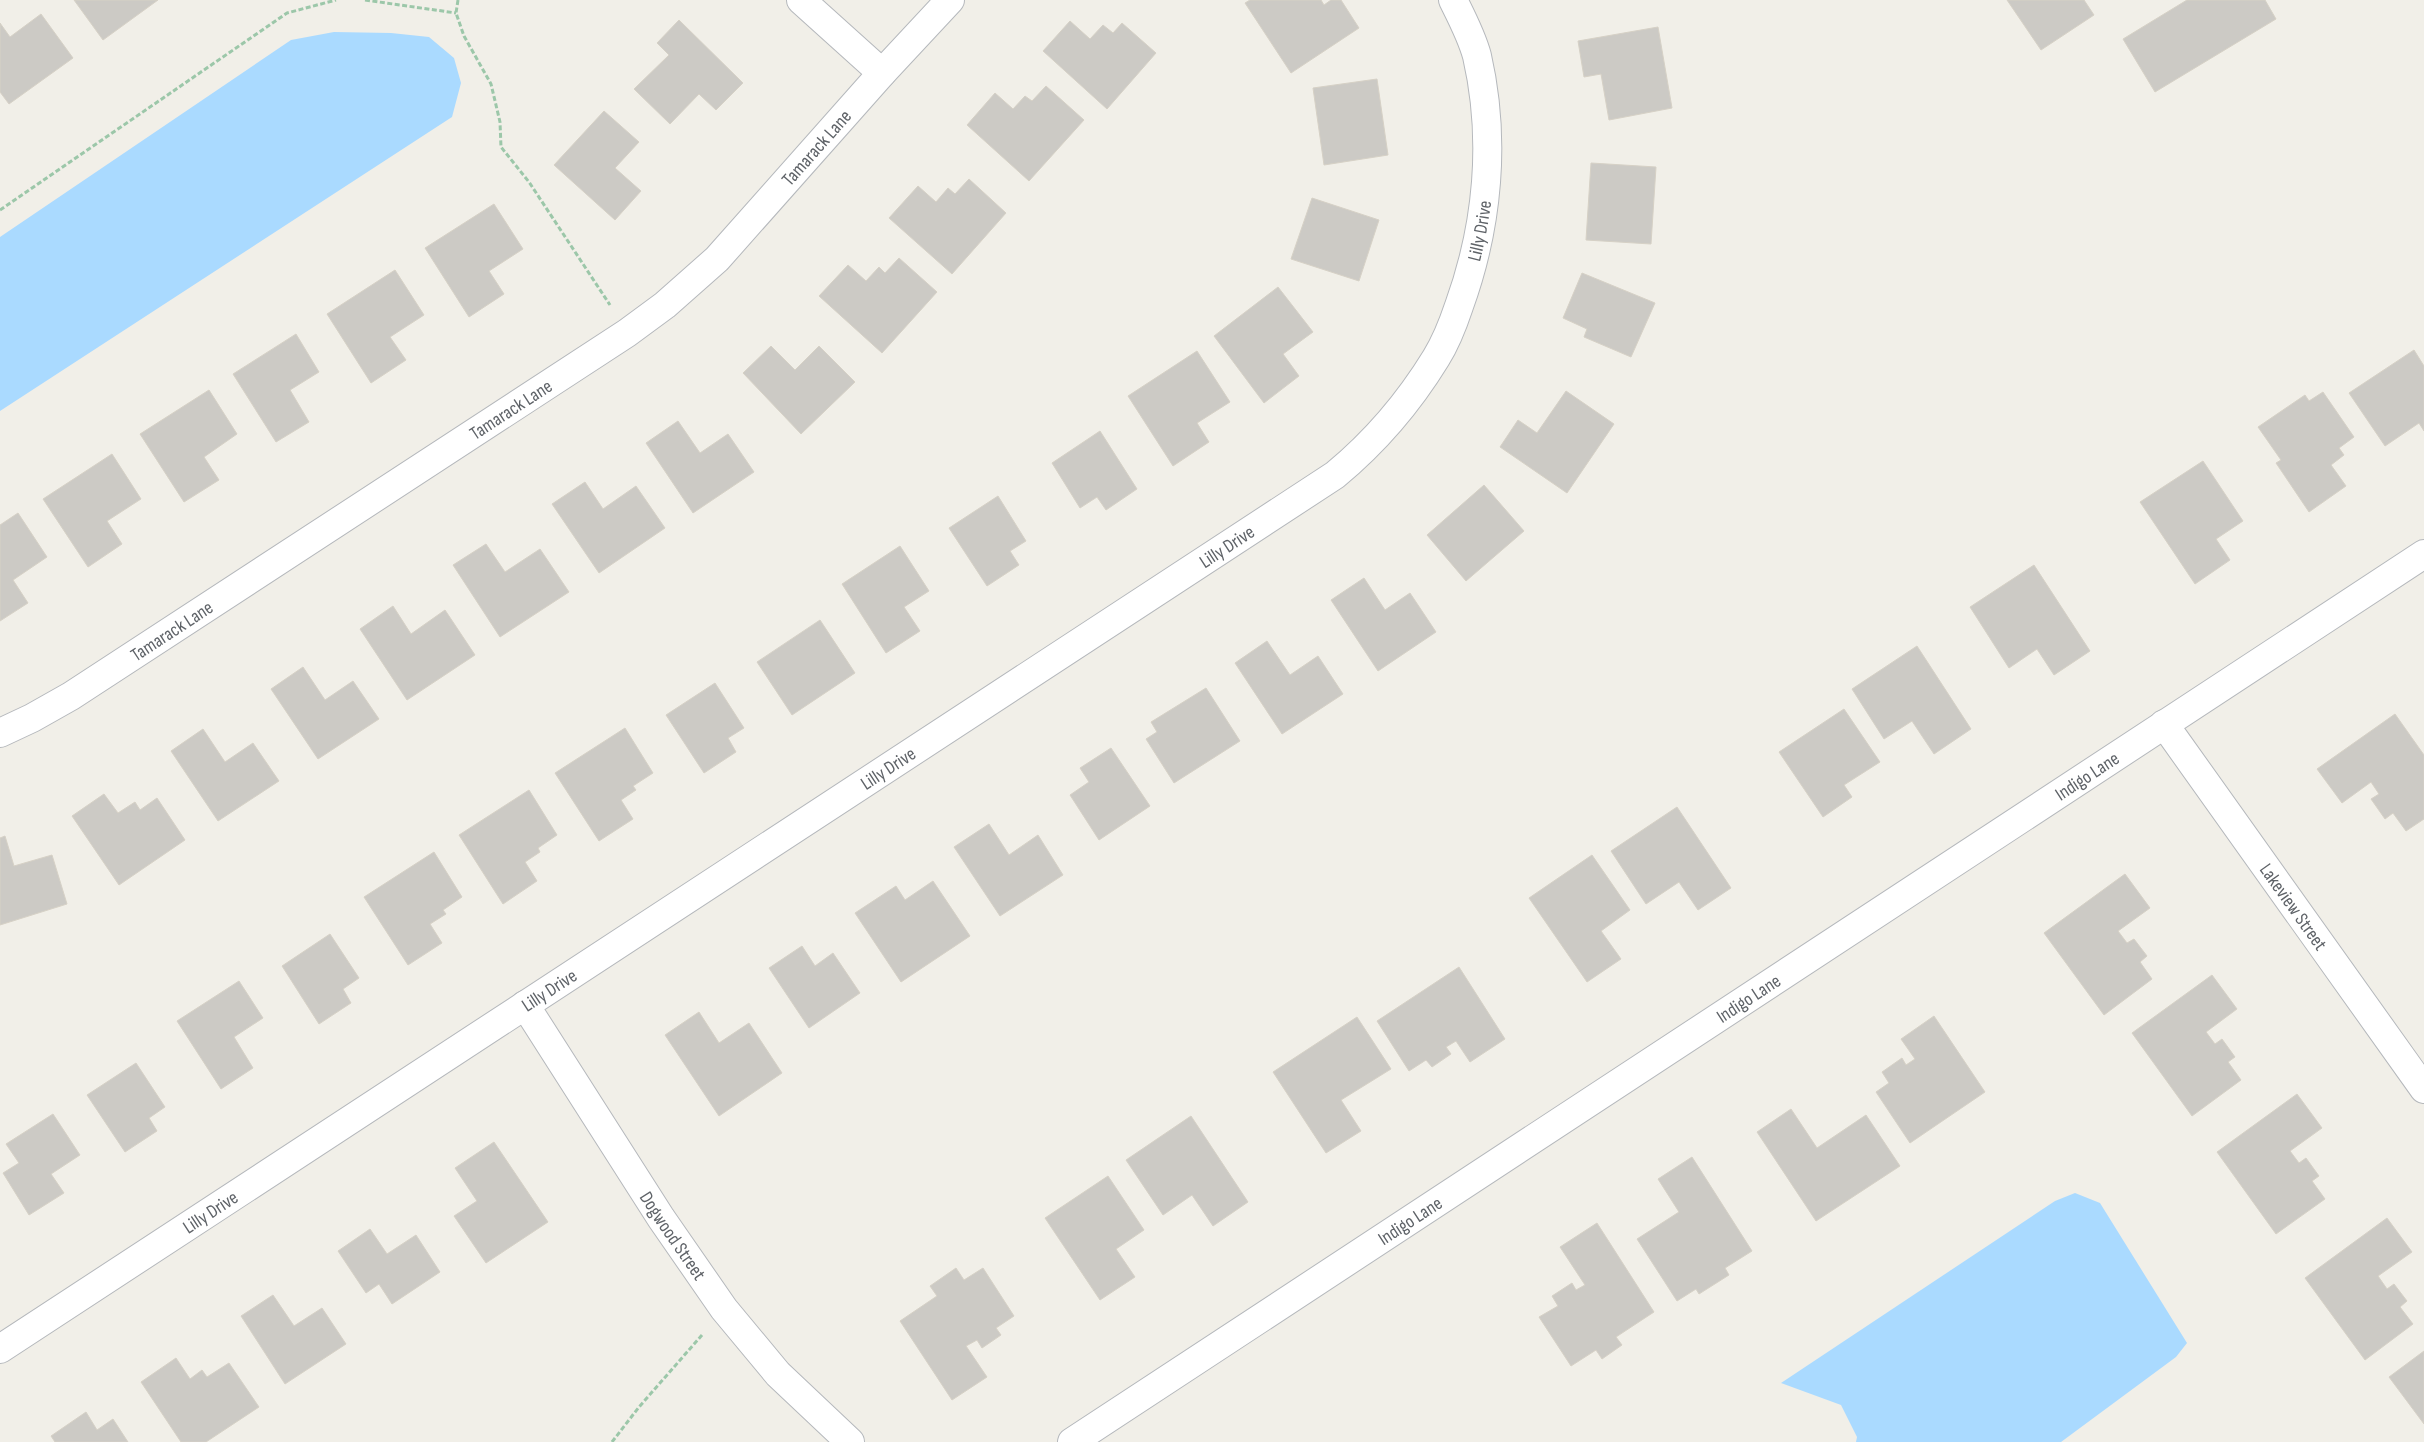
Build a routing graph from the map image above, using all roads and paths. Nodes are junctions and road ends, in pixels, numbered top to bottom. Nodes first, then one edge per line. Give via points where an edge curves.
1 (336, 0) edge
2 (365, 0) edge
3 (458, 0) edge
4 (801, 0) edge
5 (950, 0) edge
6 (1453, 0) edge
7 (456, 13) junction
8 (882, 73) junction
9 (0, 210) edge
10 (627, 333) junction
11 (2424, 554) edge
12 (2164, 724) junction
13 (0, 733) edge
14 (525, 1005) junction
15 (2424, 1089) edge
16 (724, 1309) junction
17 (0, 1349) edge
18 (612, 1442) edge
19 (850, 1442) edge
20 (1072, 1442) edge

1 - 9 path via 287,13
2 - 7 path
3 - 7 path
4 - 8 street
5 - 8 street, Tamarack Lane
6 - 14 street, Lilly Drive via 1476,55 1487,133 1485,198 1479,241 1450,332 1437,357 1380,434 1335,475
7 - 10 path via 464,36 491,84 500,122 501,147 535,190
8 - 10 street, Tamarack Lane via 716,259 665,305
10 - 13 street, Tamarack Lane via 71,696
11 - 12 street, Indigo Lane
12 - 15 street, Lakeview Street
12 - 20 street, Indigo Lane
14 - 16 street, Dogwood Street via 661,1218
14 - 17 street, Lilly Drive
16 - 18 path
16 - 19 street, Dogwood Street via 778,1374

